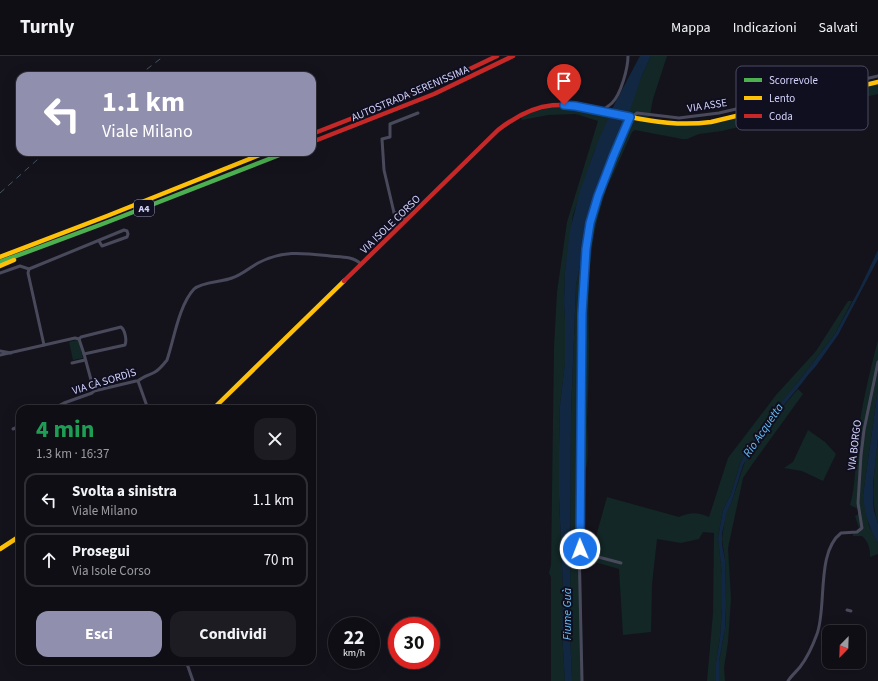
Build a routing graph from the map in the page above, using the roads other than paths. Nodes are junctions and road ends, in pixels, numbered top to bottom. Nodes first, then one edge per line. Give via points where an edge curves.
1 (496, 56) edge
2 (513, 56) edge
3 (628, 56) edge
4 (878, 76) edge
5 (868, 78) edge
6 (878, 82) edge
7 (868, 84) edge
8 (736, 109) edge
9 (603, 111) junction
10 (418, 113) dead end
11 (736, 116) edge
12 (631, 117) junction
13 (316, 132) edge
14 (316, 140) edge
15 (257, 156) edge
16 (277, 156) edge
17 (394, 212) junction
18 (398, 216) junction
19 (410, 217) junction
20 (396, 222) junction
21 (402, 225) junction
22 (395, 232) junction
23 (99, 241) junction
24 (28, 251) junction
25 (0, 256) edge
26 (0, 262) edge
27 (362, 264) junction
28 (0, 266) edge
29 (29, 269) junction
30 (0, 273) edge
31 (79, 338) junction
32 (44, 345) junction
33 (0, 351) edge
34 (11, 353) junction
35 (84, 354) junction
36 (0, 356) edge
37 (85, 360) junction
38 (878, 362) edge
39 (72, 363) dead end
40 (138, 382) junction
41 (94, 391) junction
42 (60, 405) edge
43 (147, 405) edge
44 (217, 405) edge
45 (16, 428) edge
46 (13, 429) dead end
47 (16, 539) edge
48 (0, 549) edge
49 (580, 549) junction
50 (621, 563) dead end
51 (847, 610) dead end
52 (851, 611) dead end
53 (187, 665) edge
54 (193, 681) edge
55 (582, 681) edge
56 (788, 681) edge

1 - 13 main road, AUTOSTRADA SERENISSIMA via 432,87
2 - 14 main road, AUTOSTRADA SERENISSIMA via 434,94
3 - 9 street via 627,70 613,103
4 - 5 street, VIA ASSE
6 - 7 main road, VIA ISOLE CORSO
8 - 12 street, VIA ASSE via 679,118 638,113
9 - 12 main road, VIA ISOLE CORSO
9 - 19 main road, VIA ISOLE CORSO via 553,105 520,114 498,130
10 - 17 street via 390,124 390,137 382,139 384,170
11 - 12 main road, VIA ISOLE CORSO via 700,124 671,124
12 - 49 street via 598,196 586,249 582,314
15 - 25 main road, A4
16 - 24 main road, A4
17 - 18 street
17 - 20 street
18 - 19 street via 404,219
18 - 21 street
19 - 21 main road, VIA ISOLE CORSO
20 - 21 street
20 - 22 street
21 - 22 main road, VIA ISOLE CORSO
22 - 27 main road, VIA ISOLE CORSO
23 - 23 street via 102,246 127,237 128,233 124,230
23 - 29 street
24 - 26 main road, A4
24 - 28 main road
27 - 40 street, VIA CÀ SORDÌS via 352,258 287,253 258,263 234,278 195,288 182,310 167,360 162,367
27 - 44 main road, VIA ISOLE CORSO
29 - 30 street via 20,266
29 - 32 street
31 - 32 street
31 - 35 street
31 - 35 street via 119,328 124,330 125,345
32 - 34 street
33 - 34 street
34 - 36 street
35 - 37 street
37 - 39 street
37 - 41 street
38 - 56 street, VIA BORGO via 861,454 858,496 861,530 843,533 833,542 826,563 818,633 802,663
40 - 41 street, VIA CÀ SORDÌS
40 - 43 street
41 - 42 street, VIA CÀ SORDÌS
45 - 46 street
47 - 48 main road
49 - 50 street via 587,554
49 - 55 street
51 - 52 street
53 - 54 street

